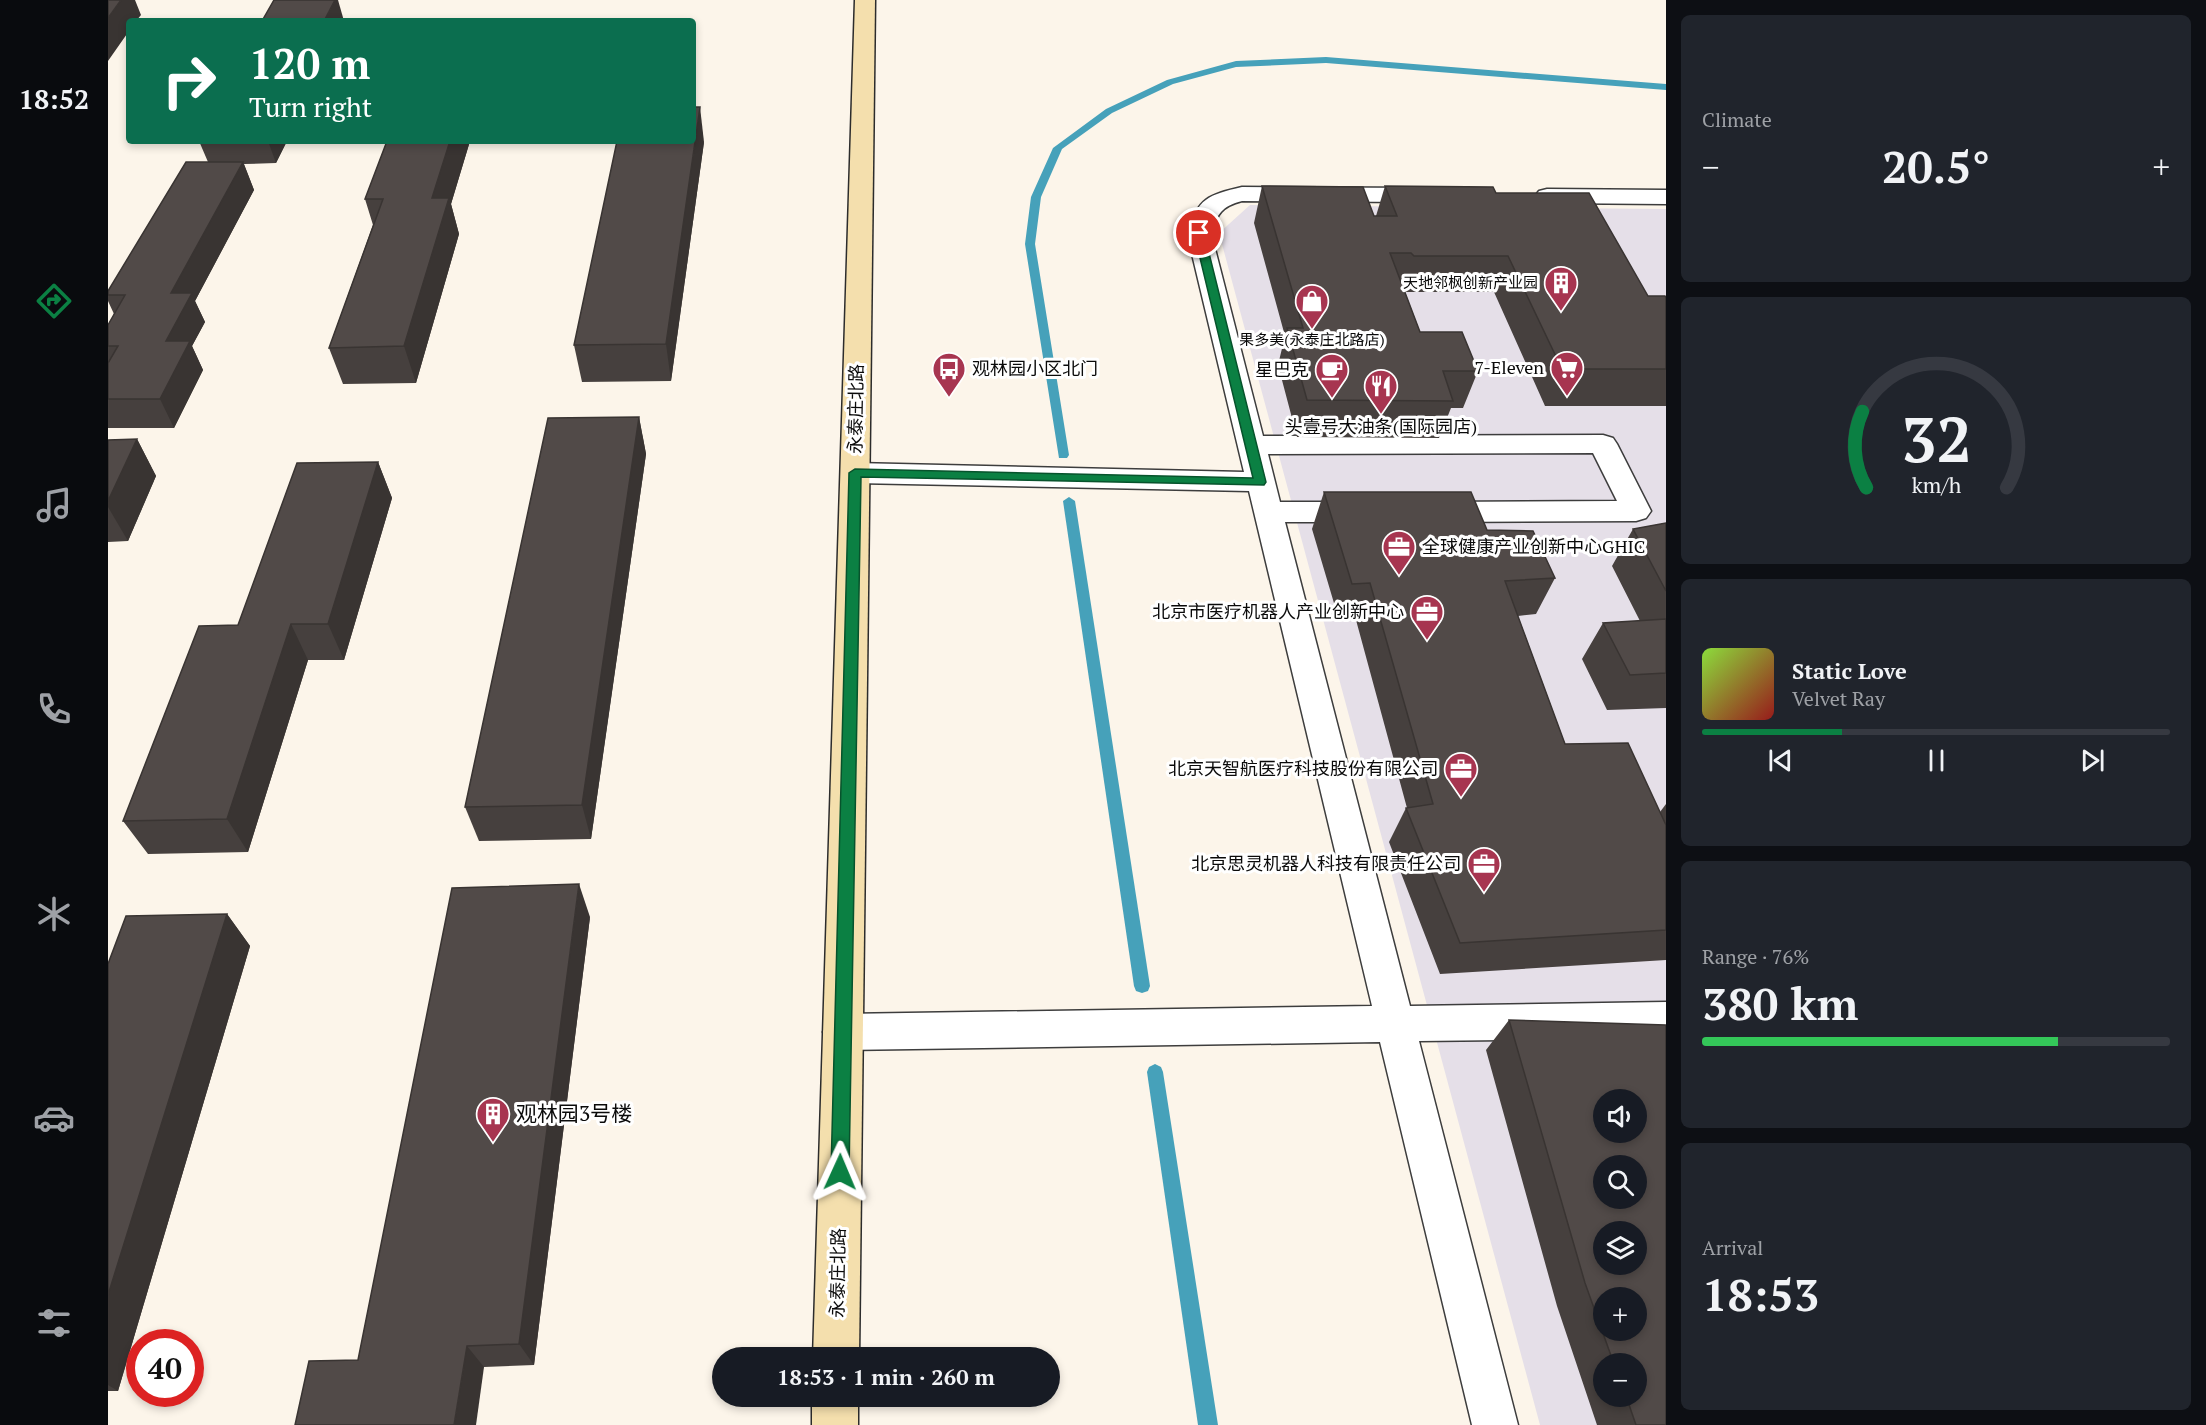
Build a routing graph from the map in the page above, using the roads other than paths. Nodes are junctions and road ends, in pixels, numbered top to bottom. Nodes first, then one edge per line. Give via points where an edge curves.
1 (866, 0) edge
2 (1454, 196) edge
3 (1525, 196) edge
4 (1666, 197) edge
5 (1252, 445) junction
6 (855, 473) junction
7 (1264, 497) junction
8 (1666, 1020) edge
9 (1396, 1024) junction
10 (843, 1032) junction
11 (836, 1347) edge
12 (836, 1407) edge
13 (835, 1425) edge
14 (1495, 1425) edge

1 - 6 street, 永泰庄北路
2 - 5 street via 1242,194 1219,199 1206,209 1199,233
3 - 4 street
5 - 7 street
5 - 7 street via 1603,444 1636,511 1399,512
6 - 7 street
6 - 10 street, 永泰庄北路
7 - 9 street
8 - 9 street
9 - 10 street
9 - 14 street
10 - 11 street, 永泰庄北路
12 - 13 street

